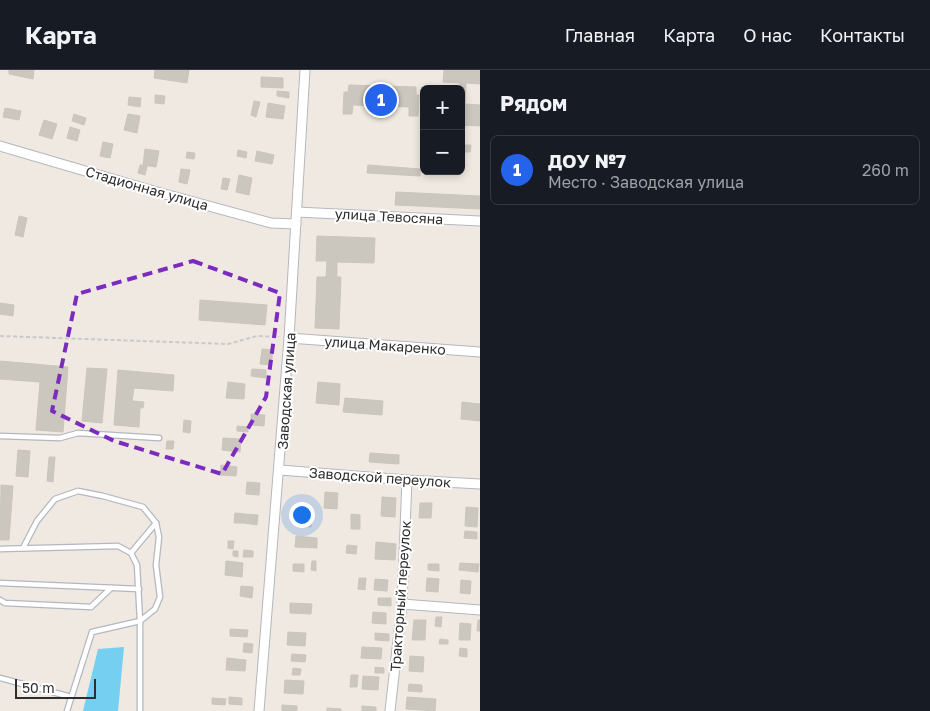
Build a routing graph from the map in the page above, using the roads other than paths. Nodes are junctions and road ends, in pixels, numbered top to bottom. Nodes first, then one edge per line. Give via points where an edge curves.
1 (305, 70) edge
2 (0, 146) edge
3 (297, 212) junction
4 (480, 221) edge
5 (296, 224) junction
6 (289, 338) junction
7 (480, 352) edge
8 (0, 436) edge
9 (159, 438) dead end
10 (280, 470) junction
11 (407, 480) junction
12 (480, 484) edge
13 (156, 523) junction
14 (23, 548) junction
15 (0, 549) edge
16 (131, 553) junction
17 (0, 583) edge
18 (110, 588) junction
19 (139, 590) junction
20 (0, 600) edge
21 (402, 604) junction
22 (480, 610) edge
23 (140, 621) junction
24 (0, 678) edge
25 (71, 697) junction
26 (68, 711) edge
27 (140, 711) edge
28 (259, 711) edge
29 (390, 711) edge

1 - 3 street, Заводская улица
2 - 5 street, Стадионная улица via 271,223
3 - 4 street, улица Тевосяна
3 - 5 street, Заводская улица
5 - 6 street, Заводская улица
6 - 7 street, улица Макаренко
6 - 10 street, Заводская улица
8 - 9 lane via 60,438 78,433
10 - 11 street, Заводской переулок
10 - 28 street, Заводская улица
11 - 12 street, Заводской переулок
11 - 21 street, Тракторный переулок
13 - 14 lane via 143,507 78,491 55,499
13 - 16 lane
13 - 23 lane via 160,597 155,609
14 - 15 lane
14 - 16 lane via 118,546
16 - 19 lane via 137,565
17 - 18 lane
18 - 19 lane
18 - 20 lane via 91,607 5,604
19 - 23 lane
21 - 22 street
21 - 29 street, Тракторный переулок
23 - 25 lane via 92,632
23 - 27 lane
24 - 25 lane
25 - 26 lane

